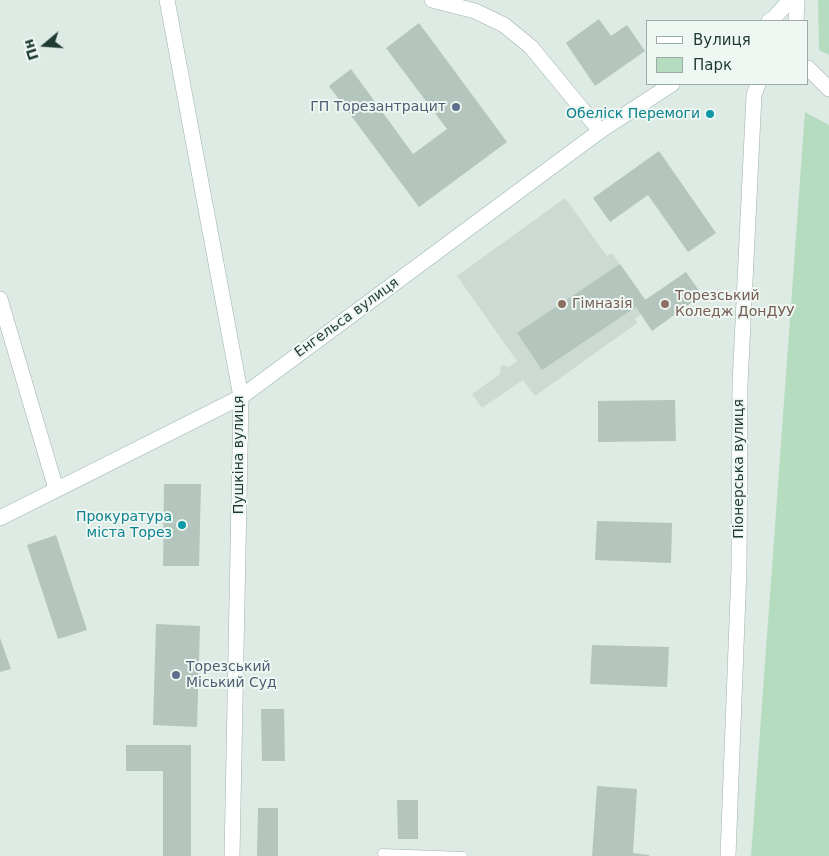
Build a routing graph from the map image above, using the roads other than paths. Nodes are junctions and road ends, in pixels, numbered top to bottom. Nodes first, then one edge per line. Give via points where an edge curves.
1 (167, 0) edge
2 (432, 0) edge
3 (790, 0) edge
4 (797, 0) edge
5 (770, 20) edge
6 (796, 20) edge
7 (809, 69) edge
8 (670, 85) edge
9 (758, 85) edge
10 (829, 89) edge
11 (600, 131) junction
12 (0, 299) edge
13 (241, 397) junction
14 (56, 489) junction
15 (0, 518) edge
16 (382, 852) dead end
17 (232, 856) edge
18 (463, 856) edge
19 (728, 856) edge

1 - 13 street, Пушкіна вулиця
2 - 11 street via 475,12 504,25 531,47
3 - 5 street
4 - 6 street
7 - 10 street
8 - 11 street, Енгельса вулиця
9 - 19 street, Піонерська вулиця via 754,95 740,384 739,569
11 - 13 street, Енгельса вулиця
12 - 14 street
13 - 14 street, Енгельса вулиця
13 - 17 street, Пушкіна вулиця
14 - 15 street, Енгельса вулиця
16 - 18 lane

